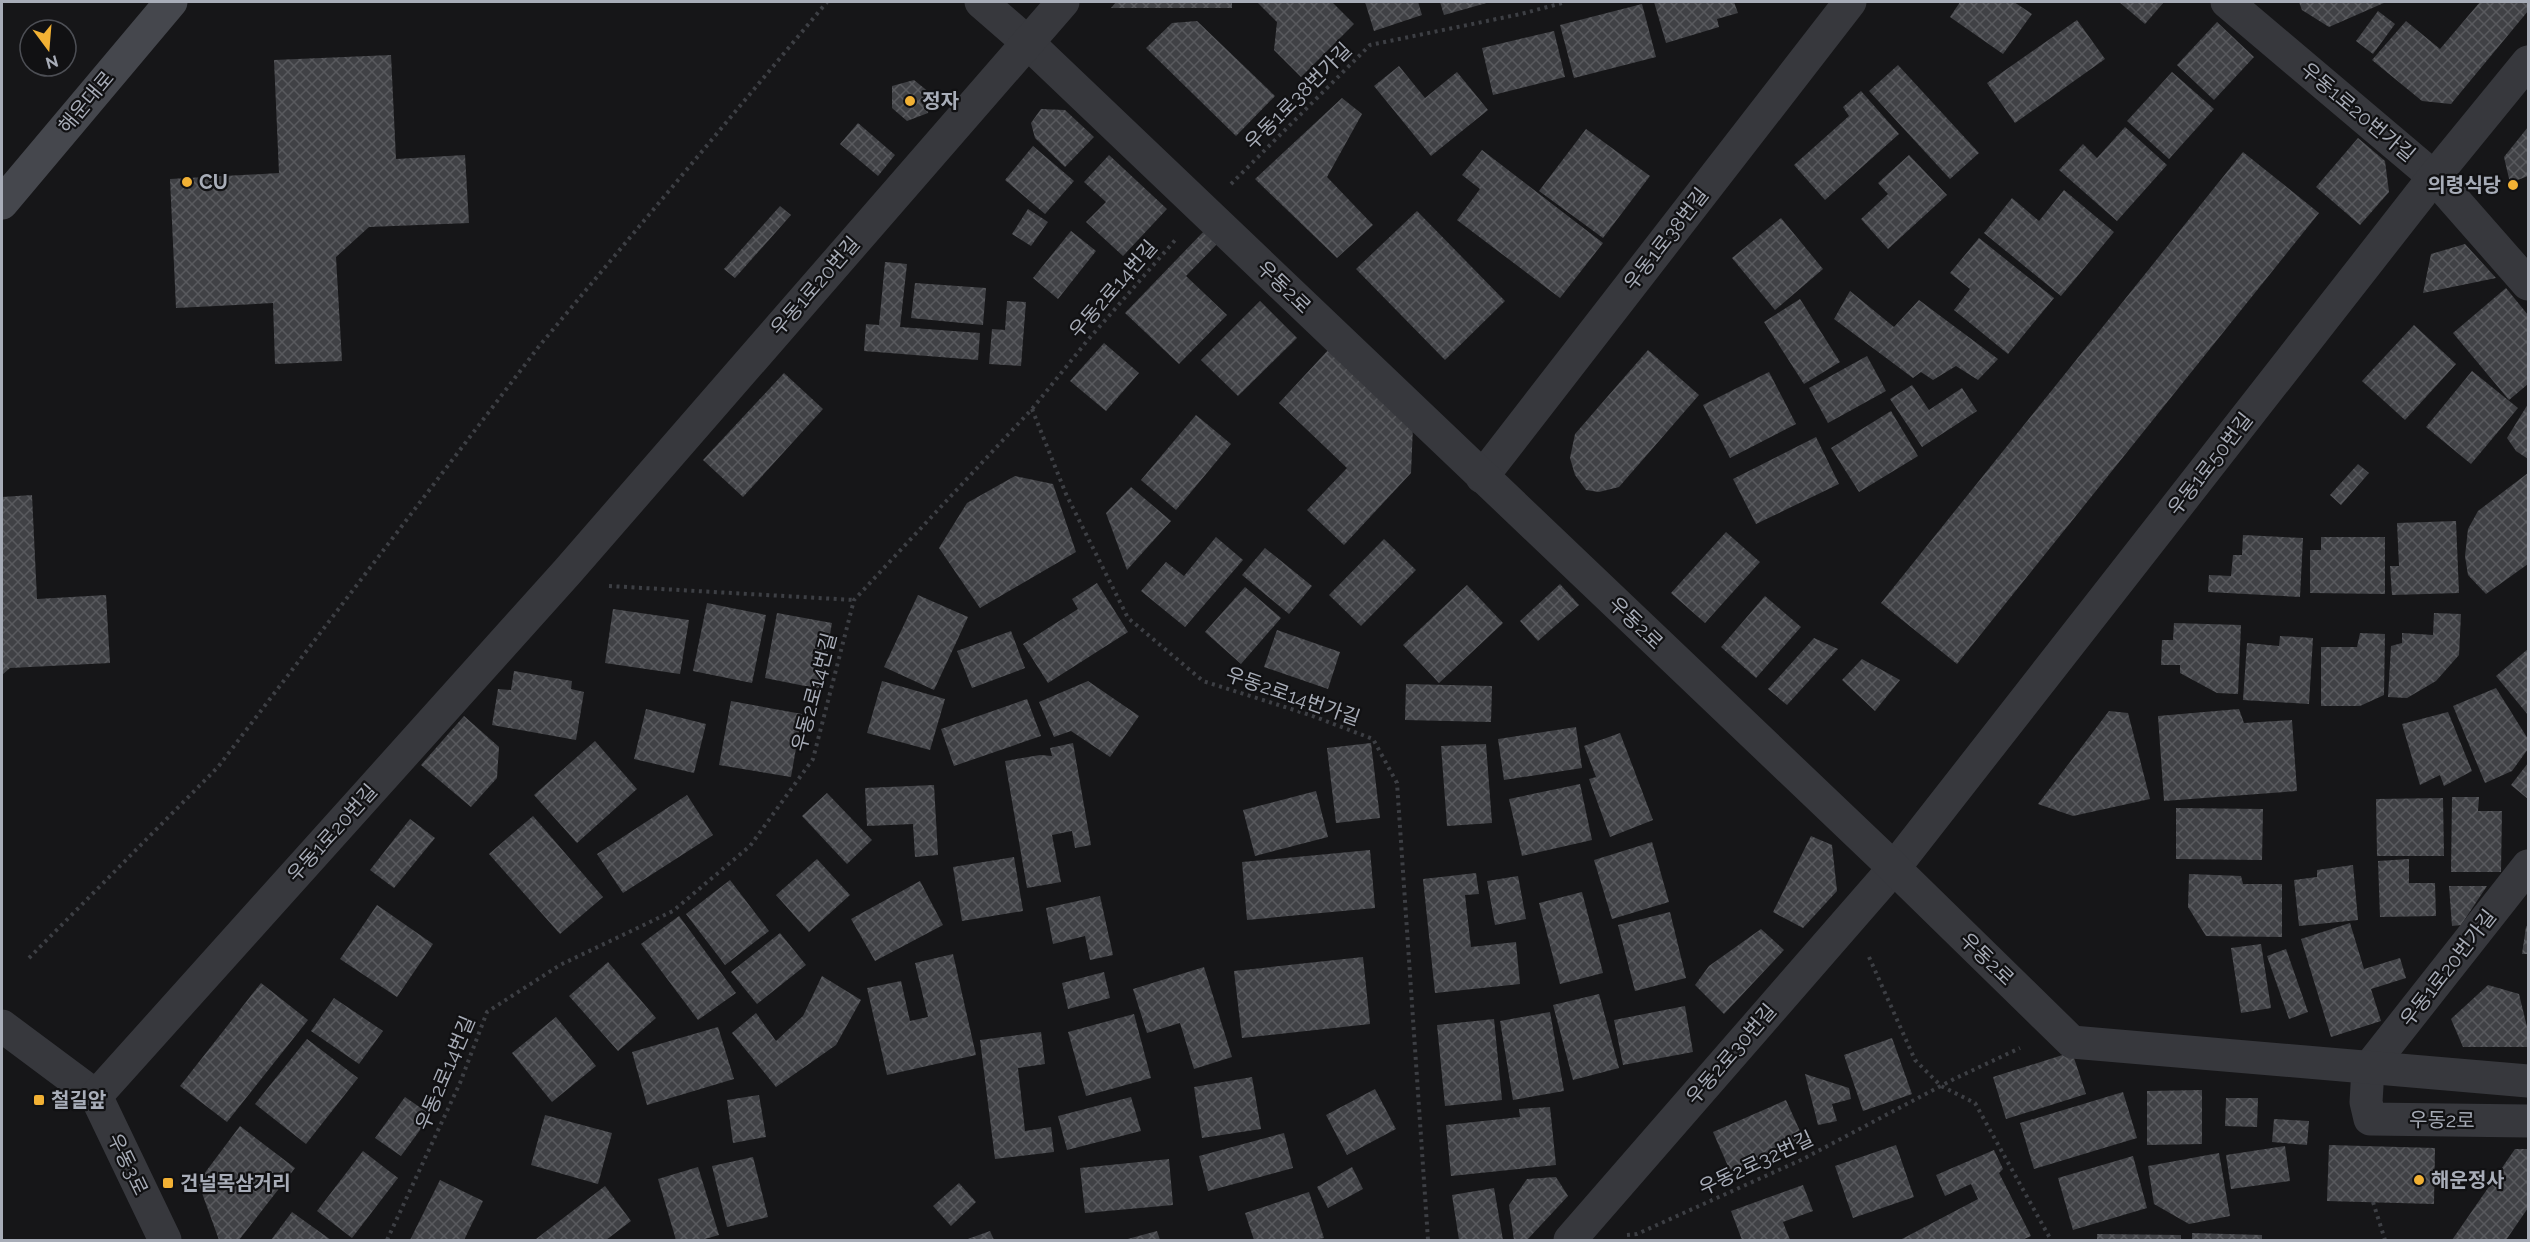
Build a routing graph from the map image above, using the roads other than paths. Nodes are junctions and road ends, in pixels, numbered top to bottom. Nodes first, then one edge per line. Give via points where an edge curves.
1 (171, 2) edge
2 (981, 2) edge
3 (1063, 2) edge
4 (1850, 2) edge
5 (2227, 2) edge
6 (1027, 42) junction
7 (2529, 62) edge
8 (2434, 177) junction
9 (2, 203) edge
10 (2529, 284) edge
11 (1482, 477) junction
12 (2529, 866) edge
13 (1894, 868) junction
14 (2, 1026) edge
15 (2368, 1069) junction
16 (2529, 1081) edge
17 (96, 1096) junction
18 (2529, 1121) edge
19 (165, 1240) edge
20 (1570, 1240) edge

1 - 9 main road, 해운대로
2 - 6 street, 우동2로
3 - 6 street, 우동1로20번길
4 - 11 street, 우동1로38번길
5 - 8 street, 우동1로20번가길
6 - 11 street, 우동2로
6 - 17 street, 우동1로20번길 via 568,571
7 - 8 street, 우동1로50번길
8 - 10 street, 우동1로20번가길
8 - 13 street, 우동1로50번길
11 - 13 street, 우동2로
12 - 15 street, 우동1로20번가길
13 - 15 street, 우동2로 via 2072,1042
13 - 20 street, 우동2로30번길
14 - 17 street, 우동3로
15 - 16 street
15 - 18 street, 우동2로 via 2366,1102 2370,1119
17 - 19 street, 우동3로

